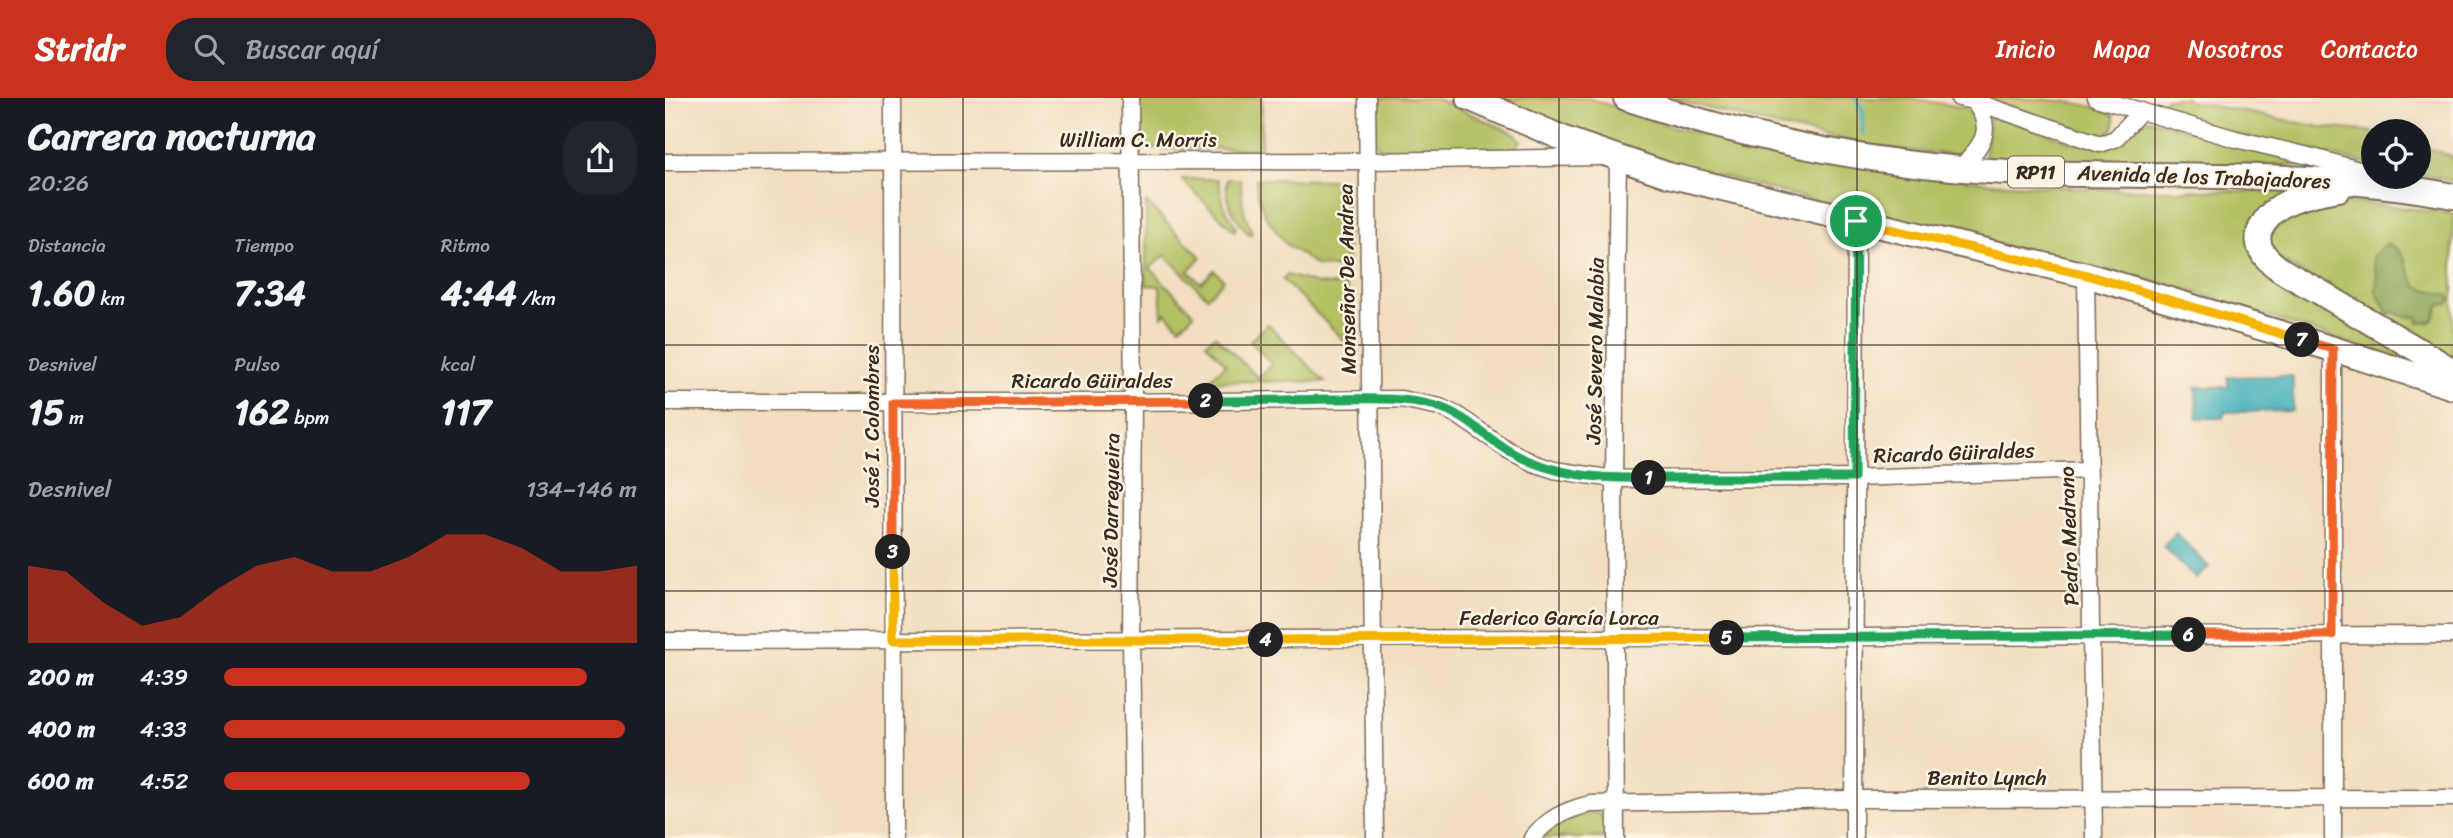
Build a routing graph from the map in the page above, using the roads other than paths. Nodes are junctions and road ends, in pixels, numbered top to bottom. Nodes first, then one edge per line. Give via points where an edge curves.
1 (893, 98) edge
2 (1130, 98) edge
3 (1367, 98) edge
4 (1469, 98) edge
5 (1626, 98) edge
6 (2096, 98) edge
7 (1966, 99) edge
8 (2141, 111) junction
9 (1614, 158) junction
10 (893, 161) junction
11 (1130, 161) junction
12 (1367, 161) junction
13 (665, 162) edge
14 (1959, 169) junction
15 (2361, 173) edge
16 (2361, 178) edge
17 (2361, 182) edge
18 (2417, 189) edge
19 (2453, 197) edge
20 (1856, 221) junction
21 (2087, 275) junction
22 (2333, 349) junction
23 (2453, 371) edge
24 (2453, 387) edge
25 (1369, 399) junction
26 (665, 402) edge
27 (1133, 402) junction
28 (893, 403) junction
29 (2088, 470) junction
30 (1854, 478) junction
31 (1614, 479) junction
32 (2092, 635) junction
33 (2332, 635) junction
34 (2453, 635) edge
35 (1615, 638) junction
36 (1855, 638) junction
37 (1372, 639) junction
38 (893, 640) junction
39 (1131, 640) junction
40 (665, 641) edge
41 (2333, 797) junction
42 (2453, 798) edge
43 (1853, 799) junction
44 (2095, 799) junction
45 (1615, 804) junction
46 (894, 838) edge
47 (1135, 838) edge
48 (1375, 838) edge
49 (1532, 838) edge
50 (1616, 838) edge
51 (1854, 838) edge
52 (2094, 838) edge
53 (2333, 838) edge

1 - 10 street, José I. Colombres
2 - 11 street, José Darregueira
3 - 12 street, Monseñor De Andrea
4 - 9 main road
5 - 14 main road, Avenida de los Trabajadores / RP11 via 1774,138
6 - 8 street
7 - 8 street via 2100,144 2115,139
7 - 14 street via 1983,114 1985,129 1975,153
8 - 15 street
9 - 12 street, William C. Morris
9 - 20 main road
9 - 31 street, José Severo Malabia
10 - 11 street, William C. Morris
10 - 13 street, William C. Morris
10 - 28 street, José I. Colombres
11 - 12 street, William C. Morris
11 - 27 street, José Darregueira
12 - 25 street, Monseñor De Andrea
14 - 16 main road, Avenida de los Trabajadores / RP11
17 - 23 main road via 2283,205 2261,227 2262,251 2300,281
18 - 19 main road, Avenida de los Trabajadores / RP11
20 - 21 main road
20 - 30 street
21 - 22 main road
21 - 29 street, Pedro Medrano
22 - 24 main road
22 - 33 street
25 - 27 street, Ricardo Güiraldes
25 - 31 street, Ricardo Güiraldes via 1401,399 1440,407 1533,463
25 - 37 street, Monseñor De Andrea
26 - 28 street, Ricardo Güiraldes
27 - 28 street, Ricardo Güiraldes
27 - 39 street, José Darregueira
28 - 38 street, José I. Colombres
29 - 30 street, Ricardo Güiraldes
29 - 32 street, Pedro Medrano
30 - 31 street, Ricardo Güiraldes
30 - 36 street
31 - 35 street, José Severo Malabia
32 - 33 street, Federico García Lorca
32 - 36 street, Federico García Lorca
32 - 44 street, Pedro Medrano
33 - 34 street, Federico García Lorca
33 - 41 street
35 - 36 street, Federico García Lorca
35 - 37 street, Federico García Lorca
35 - 45 street, José Severo Malabia
36 - 43 street
37 - 39 street, Federico García Lorca
37 - 48 street, Monseñor De Andrea
38 - 39 street, Federico García Lorca
38 - 40 street, Federico García Lorca
38 - 46 street, José I. Colombres
39 - 47 street, José Darregueira
41 - 42 street, Benito Lynch
41 - 44 street, Benito Lynch
41 - 53 street
43 - 44 street, Benito Lynch
43 - 45 street, Benito Lynch
43 - 51 street
44 - 52 street, Pedro Medrano
45 - 49 street, Benito Lynch via 1569,809
45 - 50 street, José Severo Malabia

